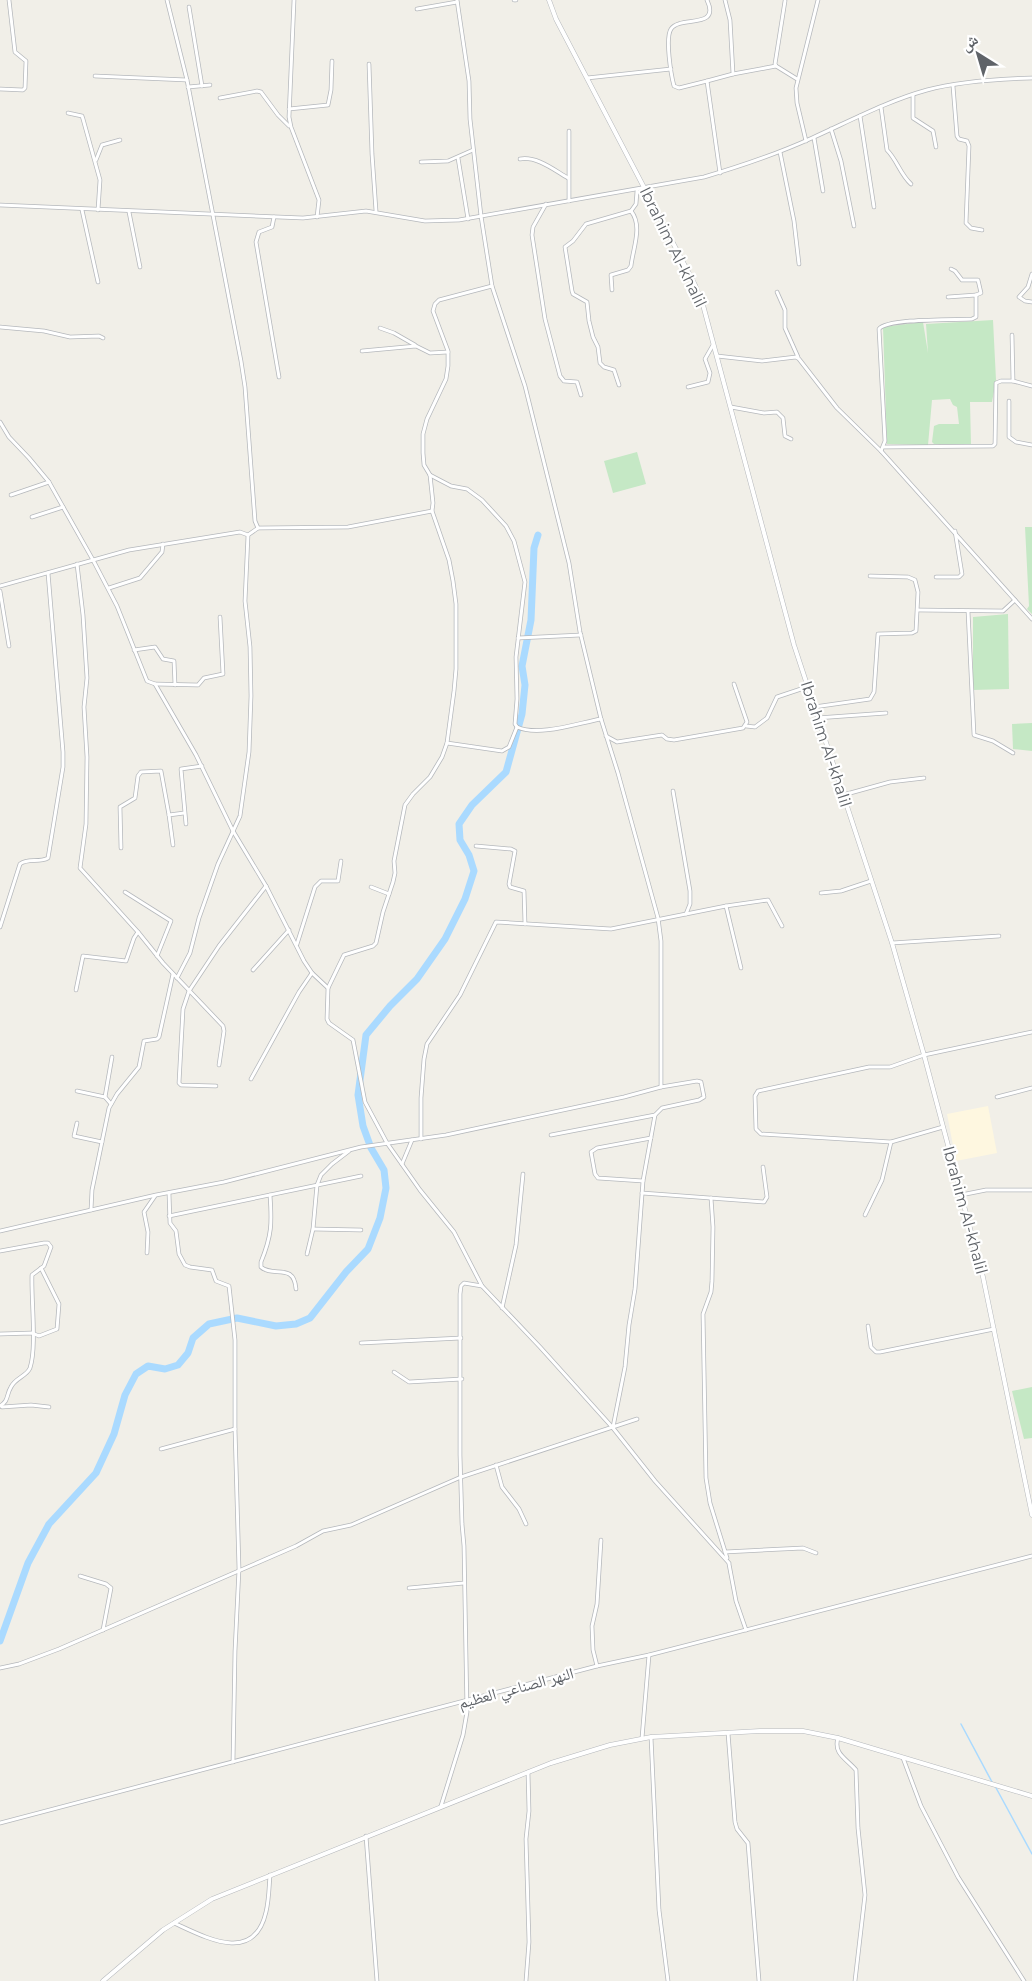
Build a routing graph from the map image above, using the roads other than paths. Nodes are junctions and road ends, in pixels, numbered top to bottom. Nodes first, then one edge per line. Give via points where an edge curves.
1 (9, 0) edge
2 (167, 0) edge
3 (294, 0) edge
4 (549, 0) edge
5 (707, 0) edge
6 (725, 0) edge
7 (818, 0) edge
8 (457, 1) edge
9 (785, 1) edge
10 (189, 7) dead end
11 (417, 9) dead end
12 (332, 61) dead end
13 (369, 64) dead end
14 (776, 66) junction
15 (671, 69) junction
16 (733, 74) junction
17 (95, 76) dead end
18 (586, 78) junction
19 (1032, 78) edge
20 (797, 79) junction
21 (187, 80) junction
22 (707, 81) junction
23 (210, 85) dead end
24 (202, 86) junction
25 (953, 86) junction
26 (188, 87) junction
27 (0, 89) edge
28 (913, 94) junction
29 (220, 98) dead end
30 (881, 107) junction
31 (289, 109) junction
32 (68, 113) dead end
33 (860, 116) junction
34 (291, 127) junction
35 (831, 129) junction
36 (569, 131) dead end
37 (814, 138) junction
38 (120, 140) dead end
39 (806, 141) junction
40 (936, 147) dead end
41 (473, 150) junction
42 (780, 152) junction
43 (458, 158) junction
44 (520, 159) dead end
45 (96, 161) junction
46 (421, 162) dead end
47 (720, 173) junction
48 (568, 178) junction
49 (911, 184) dead end
50 (645, 189) junction
51 (637, 190) junction
52 (823, 191) dead end
53 (569, 201) junction
54 (546, 204) junction
55 (0, 205) edge
56 (874, 207) dead end
57 (82, 210) junction
58 (98, 210) junction
59 (376, 211) junction
60 (631, 211) junction
61 (129, 212) junction
62 (213, 215) junction
63 (481, 216) junction
64 (316, 217) junction
65 (274, 218) junction
66 (468, 219) junction
67 (854, 226) dead end
68 (982, 230) dead end
69 (799, 264) dead end
70 (140, 267) dead end
71 (951, 269) dead end
72 (1032, 274) edge
73 (98, 282) dead end
74 (492, 286) junction
75 (612, 290) dead end
76 (777, 292) dead end
77 (976, 295) junction
78 (948, 297) dead end
79 (1032, 302) edge
80 (0, 327) edge
81 (380, 328) dead end
82 (1012, 335) dead end
83 (103, 338) dead end
84 (714, 344) junction
85 (416, 346) junction
86 (362, 351) dead end
87 (448, 352) junction
88 (717, 356) junction
89 (798, 357) junction
90 (279, 377) dead end
91 (1013, 381) junction
92 (619, 386) dead end
93 (1032, 386) edge
94 (688, 387) dead end
95 (581, 395) dead end
96 (1009, 401) dead end
97 (731, 407) junction
98 (0, 422) edge
99 (791, 439) dead end
100 (1032, 445) edge
101 (884, 447) junction
102 (881, 451) junction
103 (430, 475) junction
104 (49, 482) junction
105 (11, 495) dead end
106 (63, 507) junction
107 (432, 512) junction
108 (32, 517) dead end
109 (258, 528) junction
110 (955, 531) junction
111 (248, 534) junction
112 (163, 544) junction
113 (93, 560) junction
114 (77, 564) junction
115 (48, 573) junction
116 (870, 576) dead end
117 (936, 577) dead end
118 (0, 586) edge
119 (109, 588) junction
120 (0, 591) edge
121 (1015, 600) junction
122 (918, 610) junction
123 (968, 611) junction
124 (220, 617) dead end
125 (1032, 619) edge
126 (580, 635) junction
127 (518, 638) junction
128 (9, 646) dead end
129 (134, 650) junction
130 (155, 684) junction
131 (734, 684) dead end
132 (175, 685) junction
133 (807, 687) junction
134 (813, 707) junction
135 (886, 713) dead end
136 (601, 718) junction
137 (817, 718) junction
138 (746, 726) junction
139 (517, 727) junction
140 (606, 736) junction
141 (447, 742) junction
142 (1013, 753) dead end
143 (202, 766) junction
144 (924, 778) dead end
145 (673, 791) dead end
146 (843, 795) junction
147 (184, 813) junction
148 (169, 815) junction
149 (186, 824) dead end
150 (233, 831) junction
151 (173, 845) dead end
152 (476, 846) dead end
153 (121, 848) dead end
154 (341, 861) dead end
155 (871, 881) junction
156 (266, 886) junction
157 (371, 887) dead end
158 (124, 892) dead end
159 (821, 893) dead end
160 (389, 894) junction
161 (726, 906) junction
162 (686, 914) junction
163 (658, 918) junction
164 (525, 924) junction
165 (782, 926) dead end
166 (0, 927) edge
167 (289, 930) junction
168 (138, 932) junction
169 (999, 936) dead end
170 (892, 943) junction
171 (297, 944) junction
172 (157, 956) junction
173 (741, 968) dead end
174 (253, 970) dead end
175 (312, 973) junction
176 (173, 974) junction
177 (177, 978) junction
178 (328, 988) junction
179 (76, 990) dead end
180 (189, 991) junction
181 (1032, 1032) edge
182 (924, 1055) junction
183 (112, 1057) dead end
184 (219, 1065) dead end
185 (250, 1079) dead end
186 (216, 1086) dead end
187 (661, 1087) junction
188 (1032, 1088) edge
189 (77, 1091) dead end
190 (105, 1097) junction
191 (997, 1097) dead end
192 (111, 1104) junction
193 (655, 1114) junction
194 (76, 1123) dead end
195 (944, 1127) junction
196 (551, 1135) dead end
197 (651, 1138) junction
198 (421, 1139) junction
199 (412, 1140) junction
200 (102, 1142) junction
201 (891, 1142) junction
202 (387, 1143) junction
203 (351, 1150) junction
204 (402, 1164) junction
205 (763, 1167) dead end
206 (522, 1174) dead end
207 (361, 1176) dead end
208 (643, 1181) junction
209 (317, 1185) junction
210 (1032, 1190) edge
211 (170, 1192) junction
212 (642, 1193) junction
213 (156, 1195) junction
214 (270, 1195) junction
215 (961, 1195) junction
216 (711, 1198) junction
217 (91, 1210) junction
218 (865, 1215) dead end
219 (169, 1216) junction
220 (313, 1229) junction
221 (361, 1230) dead end
222 (0, 1231) edge
223 (0, 1251) edge
224 (147, 1253) dead end
225 (307, 1254) dead end
226 (41, 1268) junction
227 (482, 1286) junction
228 (296, 1289) dead end
229 (502, 1308) junction
230 (868, 1326) dead end
231 (994, 1329) junction
232 (32, 1333) junction
233 (0, 1334) edge
234 (461, 1338) junction
235 (361, 1343) dead end
236 (394, 1372) dead end
237 (462, 1379) junction
238 (0, 1406) edge
239 (49, 1407) dead end
240 (637, 1419) dead end
241 (613, 1428) junction
242 (235, 1429) junction
243 (161, 1449) dead end
244 (496, 1465) junction
245 (461, 1477) junction
246 (1032, 1515) edge
247 (526, 1524) dead end
248 (601, 1540) dead end
249 (725, 1552) junction
250 (816, 1553) dead end
251 (1032, 1556) edge
252 (729, 1563) junction
253 (239, 1569) junction
254 (80, 1576) dead end
255 (464, 1582) junction
256 (409, 1588) dead end
257 (103, 1630) junction
258 (746, 1630) junction
259 (649, 1655) junction
260 (597, 1666) junction
261 (0, 1668) edge
262 (467, 1701) junction
263 (728, 1733) junction
264 (651, 1737) junction
265 (642, 1738) junction
266 (838, 1738) junction
267 (903, 1758) junction
268 (233, 1762) junction
269 (528, 1773) junction
270 (1032, 1796) edge
271 (441, 1806) junction
272 (0, 1823) edge
273 (366, 1836) junction
274 (270, 1875) junction
275 (174, 1923) junction
276 (103, 1981) edge
277 (377, 1981) edge
278 (526, 1981) edge
279 (668, 1981) edge
280 (759, 1981) edge
281 (855, 1981) edge
282 (1024, 1981) edge

1 - 27 street via 15,52 26,61 25,88
2 - 21 street
3 - 31 street
4 - 18 street, Ibrahim Al-khalil
5 - 15 street via 710,12 705,19 676,23 669,32
6 - 16 street
7 - 20 street
8 - 11 street
8 - 41 street via 469,81
9 - 14 street
10 - 24 street
12 - 31 street via 328,105
13 - 59 street
14 - 16 street
14 - 20 street
15 - 18 street
15 - 22 street via 676,88
16 - 22 street
17 - 21 street
18 - 50 street, Ibrahim Al-khalil
19 - 25 street
20 - 39 street via 797,103
21 - 26 street
22 - 47 street
23 - 24 street
24 - 26 street
25 - 28 street
25 - 68 street via 957,136 969,146 966,223
26 - 62 street
28 - 30 street
28 - 40 street via 913,118 933,131
29 - 34 street via 261,92
30 - 33 street
30 - 49 street via 887,150
31 - 34 street
32 - 45 street via 82,116
33 - 35 street
33 - 56 street
34 - 64 street via 319,200
35 - 37 street
35 - 67 street
36 - 48 street
37 - 39 street
37 - 52 street
38 - 45 street via 102,145
39 - 42 street
41 - 43 street
41 - 63 street
42 - 47 street
42 - 69 street
43 - 46 street
43 - 66 street
44 - 48 street via 537,161
45 - 58 street via 100,180
47 - 50 street
48 - 53 street
50 - 51 street
50 - 84 street, Ibrahim Al-khalil via 695,285
51 - 53 street
51 - 60 street
53 - 54 street
54 - 63 street
54 - 95 street via 531,231 540,294 561,379 577,382
55 - 57 street
57 - 58 street
57 - 73 street
58 - 61 street
59 - 64 street
59 - 66 street via 424,221
60 - 75 street via 637,233 631,266 611,275
60 - 92 street via 586,224 565,247 573,294 587,302 600,363 614,370
61 - 62 street
61 - 70 street
62 - 65 street
62 - 109 street via 245,387
63 - 66 street
63 - 74 street
64 - 65 street
65 - 90 street via 272,227 259,232 256,242
71 - 77 street via 962,280 978,280 981,293
72 - 79 street via 1019,297
74 - 87 street via 435,304
74 - 126 street via 525,386 555,501
76 - 89 street via 785,310 785,328
77 - 78 street
77 - 101 street via 977,315 972,320 915,321 880,327
80 - 83 street
81 - 85 street
82 - 91 street
84 - 88 street, Ibrahim Al-khalil
84 - 94 street via 705,359 711,373 708,382
85 - 86 street
85 - 87 street via 430,353
87 - 103 street via 446,379 431,407 423,434 424,465
88 - 89 street via 762,361
88 - 97 street, Ibrahim Al-khalil
89 - 102 street via 837,408
91 - 93 street
91 - 101 street via 996,383 993,446
96 - 100 street via 1009,437
97 - 99 street via 777,412 783,418 785,436
97 - 133 street, Ibrahim Al-khalil
98 - 104 street
101 - 102 street
102 - 110 street
103 - 107 street
103 - 127 street via 472,492 506,526 524,572
104 - 105 street
104 - 106 street
106 - 108 street
106 - 113 street
107 - 109 street via 348,527
107 - 141 street via 449,560 456,604 456,669
109 - 111 street
110 - 117 street via 962,574
110 - 121 street
111 - 112 street
111 - 150 street via 245,601 251,680 250,733 240,816
112 - 113 street
112 - 119 street via 162,552 140,578
113 - 114 street
113 - 119 street
114 - 115 street
114 - 168 street via 87,678 87,824 80,868
115 - 118 street
115 - 166 street via 63,767 48,858 20,864
116 - 122 street via 912,578 917,585
119 - 129 street
120 - 128 street
121 - 123 street via 1003,611
121 - 125 street
122 - 123 street
122 - 134 street via 915,632 878,634 871,697
123 - 142 street via 974,735
124 - 132 street via 223,674 204,678 198,685
126 - 127 street
126 - 136 street
127 - 139 street
129 - 130 street via 147,681
129 - 132 street via 155,647 163,659 174,661
130 - 132 street
130 - 143 street
131 - 138 street
133 - 134 street, Ibrahim Al-khalil
133 - 138 street via 777,697 767,718 755,728
134 - 137 street, Ibrahim Al-khalil
135 - 137 street
136 - 139 street via 549,729
136 - 140 street
137 - 146 street, Ibrahim Al-khalil
138 - 140 street via 674,740 662,735 617,742
139 - 141 street via 509,747 502,751
140 - 163 street
141 - 160 street via 430,777 405,805
143 - 147 street via 182,768
143 - 150 street
144 - 146 street
145 - 162 street via 690,891
146 - 155 street, Ibrahim Al-khalil
147 - 148 street
147 - 149 street
148 - 151 street
148 - 153 street via 161,771 141,772 135,798 120,807
150 - 156 street
150 - 177 street via 218,864 190,953
152 - 164 street via 515,851 509,884 524,891
154 - 171 street via 338,881 321,881 315,887
155 - 159 street
155 - 170 street, Ibrahim Al-khalil
156 - 167 street
156 - 180 street
157 - 160 street
158 - 172 street via 171,921
160 - 178 street via 376,943 344,955
161 - 162 street
161 - 165 street via 768,900
161 - 173 street
162 - 163 street
163 - 164 street via 611,928
163 - 187 street
164 - 198 street via 496,922 460,995 428,1041
167 - 171 street
167 - 174 street
168 - 172 street
168 - 179 street via 126,961 83,956
169 - 170 street
170 - 182 street, Ibrahim Al-khalil
171 - 175 street
172 - 176 street
175 - 178 street
175 - 185 street
176 - 177 street
176 - 192 street via 158,1038 144,1041 138,1070
177 - 180 street
178 - 202 street via 327,1019 353,1040 365,1102
180 - 184 street via 224,1028
180 - 186 street via 183,1009 179,1083
181 - 182 street
182 - 195 street, Ibrahim Al-khalil
182 - 201 street via 890,1067 869,1066 803,1080 758,1091 755,1096 756,1129 761,1134
183 - 190 street
187 - 193 street via 702,1082 704,1097 662,1108
187 - 198 street
188 - 191 street
189 - 190 street
190 - 192 street
192 - 200 street
193 - 196 street
193 - 197 street
194 - 200 street via 74,1136
195 - 201 street
195 - 215 street, Ibrahim Al-khalil
197 - 208 street
197 - 208 street via 591,1152 598,1178
198 - 199 street
199 - 202 street
199 - 204 street
200 - 217 street
201 - 218 street via 882,1180
202 - 203 street
202 - 204 street
203 - 209 street via 326,1169
203 - 211 street
204 - 227 street via 454,1232
205 - 216 street via 764,1202
206 - 229 street via 516,1245
207 - 209 street
208 - 212 street
209 - 214 street
209 - 220 street
210 - 215 street via 986,1190
211 - 213 street
211 - 219 street
212 - 216 street
212 - 241 street via 635,1289
213 - 217 street
213 - 224 street via 144,1212
214 - 219 street
214 - 228 street via 270,1238 261,1267 290,1275 295,1279
215 - 231 street, Ibrahim Al-khalil
216 - 249 street via 712,1281 703,1314 705,1467 710,1503
217 - 222 street
219 - 242 street via 185,1265 212,1270 216,1281 230,1288 235,1340
220 - 221 street
220 - 225 street
223 - 226 street via 48,1243 51,1248
226 - 232 street via 32,1277
226 - 232 street via 59,1304 57,1329 39,1336
227 - 229 street
227 - 234 street via 462,1284
229 - 241 street
230 - 231 street via 871,1347 876,1352
231 - 246 street, Ibrahim Al-khalil
232 - 233 street
232 - 238 street via 29,1371 10,1387 7,1400
234 - 235 street
234 - 237 street
236 - 237 street via 409,1382
237 - 245 street
238 - 239 street
240 - 241 street
241 - 244 street
241 - 252 street
242 - 243 street
242 - 253 street
244 - 245 street
244 - 247 street via 502,1487
245 - 253 street via 351,1525 322,1531
245 - 255 street
248 - 260 street via 592,1626
249 - 250 street via 803,1548
249 - 252 street
251 - 258 street, النهر الصناعي العظيم
252 - 258 street
253 - 257 street
253 - 268 street
254 - 257 street via 111,1588
255 - 256 street
255 - 262 street
257 - 261 street
258 - 259 street, النهر الصناعي العظيم
259 - 260 street, النهر الصناعي العظيم
259 - 265 street
260 - 262 street, النهر الصناعي العظيم
262 - 268 street, النهر الصناعي العظيم
262 - 271 street via 464,1728
263 - 264 street
263 - 266 street via 788,1730
263 - 280 street via 735,1822 748,1842
264 - 265 street
264 - 279 street via 659,1910
265 - 269 street via 577,1754
266 - 267 street
266 - 281 street via 839,1753 856,1770 865,1895
267 - 270 street
267 - 282 street via 921,1806 958,1877
268 - 272 street, النهر الصناعي العظيم
269 - 271 street
269 - 278 street
271 - 273 street
273 - 274 street
273 - 277 street
274 - 275 street via 212,1899
274 - 275 street via 263,1922 244,1941 216,1942
275 - 276 street

